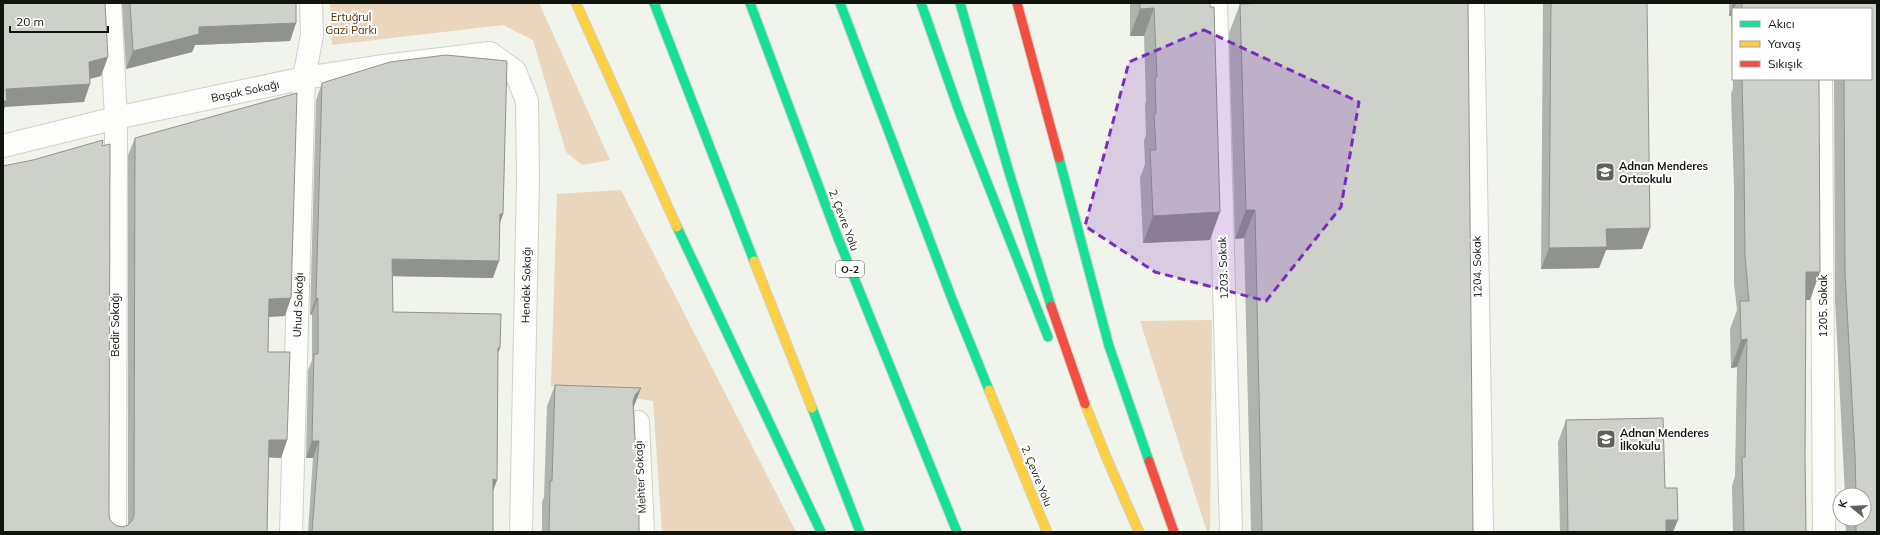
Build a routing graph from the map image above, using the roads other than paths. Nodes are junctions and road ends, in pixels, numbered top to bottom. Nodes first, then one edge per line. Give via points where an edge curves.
1 (110, 3) edge
2 (311, 3) edge
3 (576, 3) edge
4 (654, 3) edge
5 (750, 3) edge
6 (840, 3) edge
7 (921, 3) edge
8 (960, 3) edge
9 (1017, 3) edge
10 (1216, 3) edge
11 (1473, 3) edge
12 (490, 53) joint
13 (304, 78) junction
14 (1821, 80) edge
15 (116, 118) junction
16 (3, 146) edge
17 (1052, 348) dead end
18 (1065, 375) dead end
19 (638, 422) dead end
20 (1103, 449) junction
21 (115, 532) edge
22 (291, 532) edge
23 (521, 532) edge
24 (643, 532) edge
25 (821, 532) edge
26 (860, 532) edge
27 (957, 532) edge
28 (1047, 532) edge
29 (1139, 532) edge
30 (1174, 532) edge
31 (1231, 532) edge
32 (1482, 532) edge
33 (1824, 532) edge

1 - 15 street, Bedir Sokağı
2 - 13 street, Uhud Sokağı via 312,35
3 - 25 highway via 658,186
4 - 26 highway
5 - 27 highway, 2. Çevre Yolu / O-2 via 838,238
6 - 28 highway, 2. Çevre Yolu via 952,299
7 - 17 highway via 958,111
8 - 20 highway via 1010,180 1072,366
9 - 30 highway via 1109,346
10 - 31 street, 1203. Sokak
11 - 32 street, 1204. Sokak
12 - 13 street, Başak Sokağı
12 - 23 street, Hendek Sokağı via 515,71 527,101 528,179
13 - 15 street, Başak Sokağı
13 - 22 street, Uhud Sokağı
14 - 33 street, 1205. Sokak
15 - 16 street, Başak Sokağı
15 - 21 street, Bedir Sokağı
18 - 20 highway
19 - 24 street, Mehter Sokağı
20 - 29 highway

